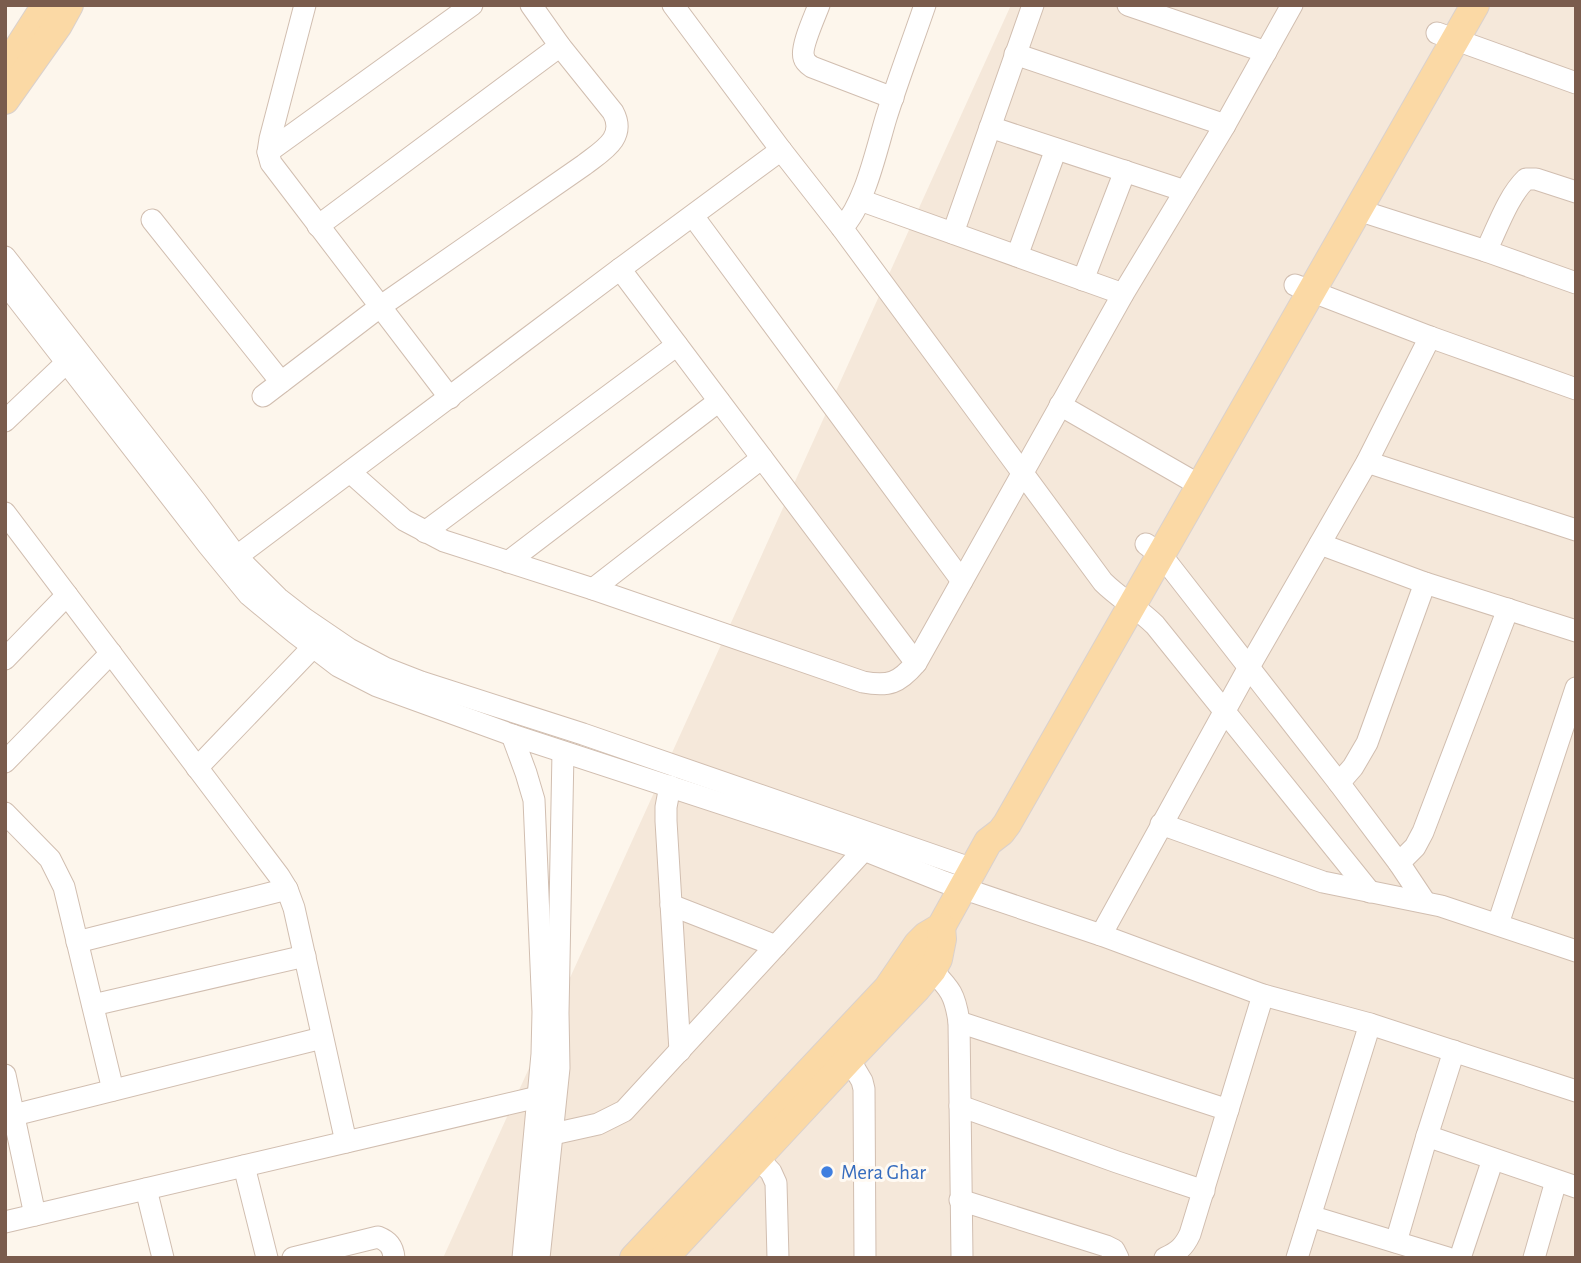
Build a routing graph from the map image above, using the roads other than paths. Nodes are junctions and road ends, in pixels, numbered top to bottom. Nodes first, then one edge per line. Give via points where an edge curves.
1 (46, 5) edge
2 (69, 5) edge
3 (323, 5) edge
4 (472, 5) edge
5 (531, 5) edge
6 (673, 5) edge
7 (819, 5) edge
8 (925, 5) edge
9 (1033, 5) edge
10 (1128, 5) edge
11 (1292, 5) edge
12 (1453, 5) edge
13 (1475, 5) edge
14 (303, 13) edge
15 (1446, 36) junction
16 (560, 46) junction
17 (1266, 52) junction
18 (1016, 54) junction
19 (5, 69) edge
20 (1576, 83) edge
21 (893, 98) junction
22 (5, 100) edge
23 (1225, 125) junction
24 (990, 127) junction
25 (1056, 149) junction
26 (782, 150) junction
27 (268, 152) junction
28 (1125, 171) junction
29 (1185, 191) junction
30 (1576, 192) edge
31 (860, 200) junction
32 (1358, 210) junction
33 (692, 216) junction
34 (152, 220) dead end
35 (318, 226) junction
36 (842, 228) junction
37 (953, 233) junction
38 (1486, 251) junction
39 (1017, 256) junction
40 (5, 257) edge
41 (620, 269) junction
42 (1083, 280) junction
43 (5, 283) edge
44 (1576, 283) edge
45 (1303, 288) junction
46 (1123, 294) junction
47 (381, 306) junction
48 (1430, 337) junction
49 (677, 345) junction
50 (67, 362) junction
51 (281, 382) junction
52 (1576, 389) edge
53 (263, 396) dead end
54 (450, 398) junction
55 (719, 401) junction
56 (1060, 405) junction
57 (5, 421) edge
58 (762, 458) junction
59 (1367, 462) junction
60 (1023, 471) junction
61 (350, 472) junction
62 (1193, 482) junction
63 (9, 526) edge
64 (1576, 530) edge
65 (425, 532) junction
66 (1320, 544) junction
67 (1154, 550) junction
68 (231, 561) junction
69 (508, 562) junction
70 (962, 581) junction
71 (1426, 583) junction
72 (593, 589) junction
73 (67, 595) junction
74 (1124, 601) junction
75 (1508, 609) junction
76 (1576, 631) edge
77 (313, 648) junction
78 (111, 653) junction
79 (5, 659) edge
80 (916, 663) junction
81 (1249, 667) junction
82 (1576, 688) edge
83 (1225, 711) junction
84 (547, 723) junction
85 (512, 735) junction
86 (541, 745) junction
87 (563, 751) junction
88 (5, 762) edge
89 (197, 768) junction
90 (1339, 783) junction
91 (670, 786) junction
92 (5, 813) edge
93 (1161, 824) junction
94 (864, 850) junction
95 (1399, 863) junction
96 (968, 879) junction
97 (287, 889) junction
98 (1370, 892) junction
99 (1425, 902) junction
100 (671, 905) junction
101 (1498, 924) junction
102 (941, 927) junction
103 (1101, 935) junction
104 (77, 942) junction
105 (776, 946) junction
106 (1576, 951) edge
107 (305, 956) junction
108 (932, 970) junction
109 (1263, 995) junction
110 (93, 1005) junction
111 (959, 1021) junction
112 (1370, 1024) junction
113 (322, 1038) junction
114 (680, 1051) junction
115 (1454, 1051) junction
116 (849, 1059) junction
117 (5, 1075) edge
118 (1574, 1085) edge
119 (113, 1090) junction
120 (538, 1097) junction
121 (960, 1106) junction
122 (1228, 1110) junction
123 (14, 1115) junction
124 (553, 1134) junction
125 (1427, 1136) junction
126 (346, 1142) junction
127 (757, 1157) junction
128 (1493, 1159) junction
129 (244, 1166) junction
130 (1566, 1184) edge
131 (146, 1189) junction
132 (1204, 1191) junction
133 (961, 1200) junction
134 (35, 1215) junction
135 (1310, 1216) junction
136 (5, 1222) edge
137 (1396, 1242) junction
138 (163, 1258) edge
139 (267, 1258) edge
140 (293, 1258) edge
141 (394, 1258) edge
142 (523, 1258) edge
143 (539, 1258) edge
144 (634, 1258) edge
145 (664, 1258) edge
146 (778, 1258) edge
147 (865, 1258) edge
148 (962, 1258) edge
149 (1118, 1258) edge
150 (1166, 1258) edge
151 (1297, 1258) edge
152 (1448, 1258) edge
153 (1460, 1258) edge
154 (1534, 1258) edge

1 - 19 main road
2 - 22 main road
3 - 14 street
4 - 27 street
5 - 16 street
6 - 26 street
7 - 21 street via 804,49 805,62
8 - 21 street
9 - 18 street
10 - 17 street
11 - 17 street
12 - 15 main road
13 - 15 main road
14 - 27 street
15 - 20 street
15 - 32 main road
15 - 45 main road
16 - 35 street
16 - 47 street via 613,112 618,128 615,137 584,165
17 - 23 street
18 - 23 street
18 - 24 street
21 - 31 street
23 - 29 street
24 - 25 street
24 - 37 street
25 - 28 street
25 - 39 street
26 - 33 street
26 - 36 street
27 - 35 street via 271,163
28 - 29 street
28 - 42 street
29 - 46 street
30 - 38 street via 1526,179
31 - 36 street
31 - 37 street
32 - 38 street
32 - 45 main road
33 - 41 street
33 - 70 street
34 - 51 street
35 - 47 street
36 - 60 street
37 - 39 street
38 - 44 street
39 - 42 street
40 - 68 street via 189,492
41 - 49 street
41 - 54 street
42 - 46 street
43 - 50 street
45 - 48 street
45 - 62 main road
46 - 56 street
47 - 51 street
47 - 54 street
48 - 52 street
48 - 59 street
49 - 55 street
49 - 65 street
50 - 57 street
50 - 68 street
51 - 53 street
54 - 61 street
55 - 58 street
55 - 69 street
56 - 60 street
56 - 62 street
58 - 72 street
58 - 80 street
59 - 64 street
59 - 66 street
60 - 70 street
60 - 74 street via 1093,569
61 - 65 street via 404,520
61 - 68 street
62 - 67 main road
63 - 73 street
65 - 69 street
66 - 71 street
66 - 81 street
67 - 74 main road
67 - 81 street
68 - 77 street via 249,595
68 - 84 street via 361,656 421,682
69 - 72 street
70 - 80 street
71 - 75 street
71 - 90 street via 1367,743
72 - 80 street via 863,682 880,685 896,681
73 - 78 street
73 - 79 street
74 - 83 street via 1155,625
74 - 96 main road via 991,819 988,842
75 - 76 street
75 - 95 street via 1423,832
77 - 85 street via 377,686
77 - 89 street
78 - 88 street
78 - 89 street
81 - 83 street
81 - 90 street
82 - 101 street
83 - 93 street
83 - 98 street
84 - 86 street
84 - 96 street
85 - 86 street
85 - 120 street via 534,800 543,1012
86 - 87 street
87 - 91 street
87 - 124 street via 559,1068
89 - 97 street
90 - 95 street
91 - 94 street
91 - 100 street via 666,821
92 - 104 street via 50,859 64,887
93 - 98 street via 1323,882
93 - 103 street
94 - 96 street
94 - 105 street
95 - 99 street
96 - 102 main road
96 - 103 street
97 - 104 street
97 - 107 street
98 - 99 street
99 - 101 street
100 - 105 street
100 - 114 street
101 - 106 street
102 - 108 main road via 941,950
102 - 144 main road via 918,944 888,988
103 - 109 street
104 - 110 street
105 - 114 street
107 - 110 street
107 - 113 street
108 - 111 street via 953,994
108 - 116 main road
109 - 112 street
109 - 122 street
110 - 119 street
111 - 121 street
111 - 122 street
112 - 115 street
112 - 135 street
113 - 119 street
113 - 126 street
114 - 124 street via 624,1111 598,1124
115 - 118 street
115 - 125 street
116 - 127 main road
116 - 147 street via 864,1090
117 - 123 street
119 - 123 street
120 - 126 street
120 - 142 street
121 - 132 street
121 - 133 street
122 - 132 street
123 - 134 street
124 - 143 street
125 - 128 street
125 - 137 street
126 - 129 street
127 - 145 main road
127 - 146 street via 776,1183
128 - 130 street
128 - 153 street
129 - 131 street
129 - 139 street
130 - 154 street
131 - 134 street
131 - 138 street
132 - 150 street via 1186,1244
133 - 148 street
133 - 149 street via 1106,1246
134 - 136 street
135 - 137 street
135 - 151 street
137 - 152 street
140 - 141 street via 377,1237 391,1245

